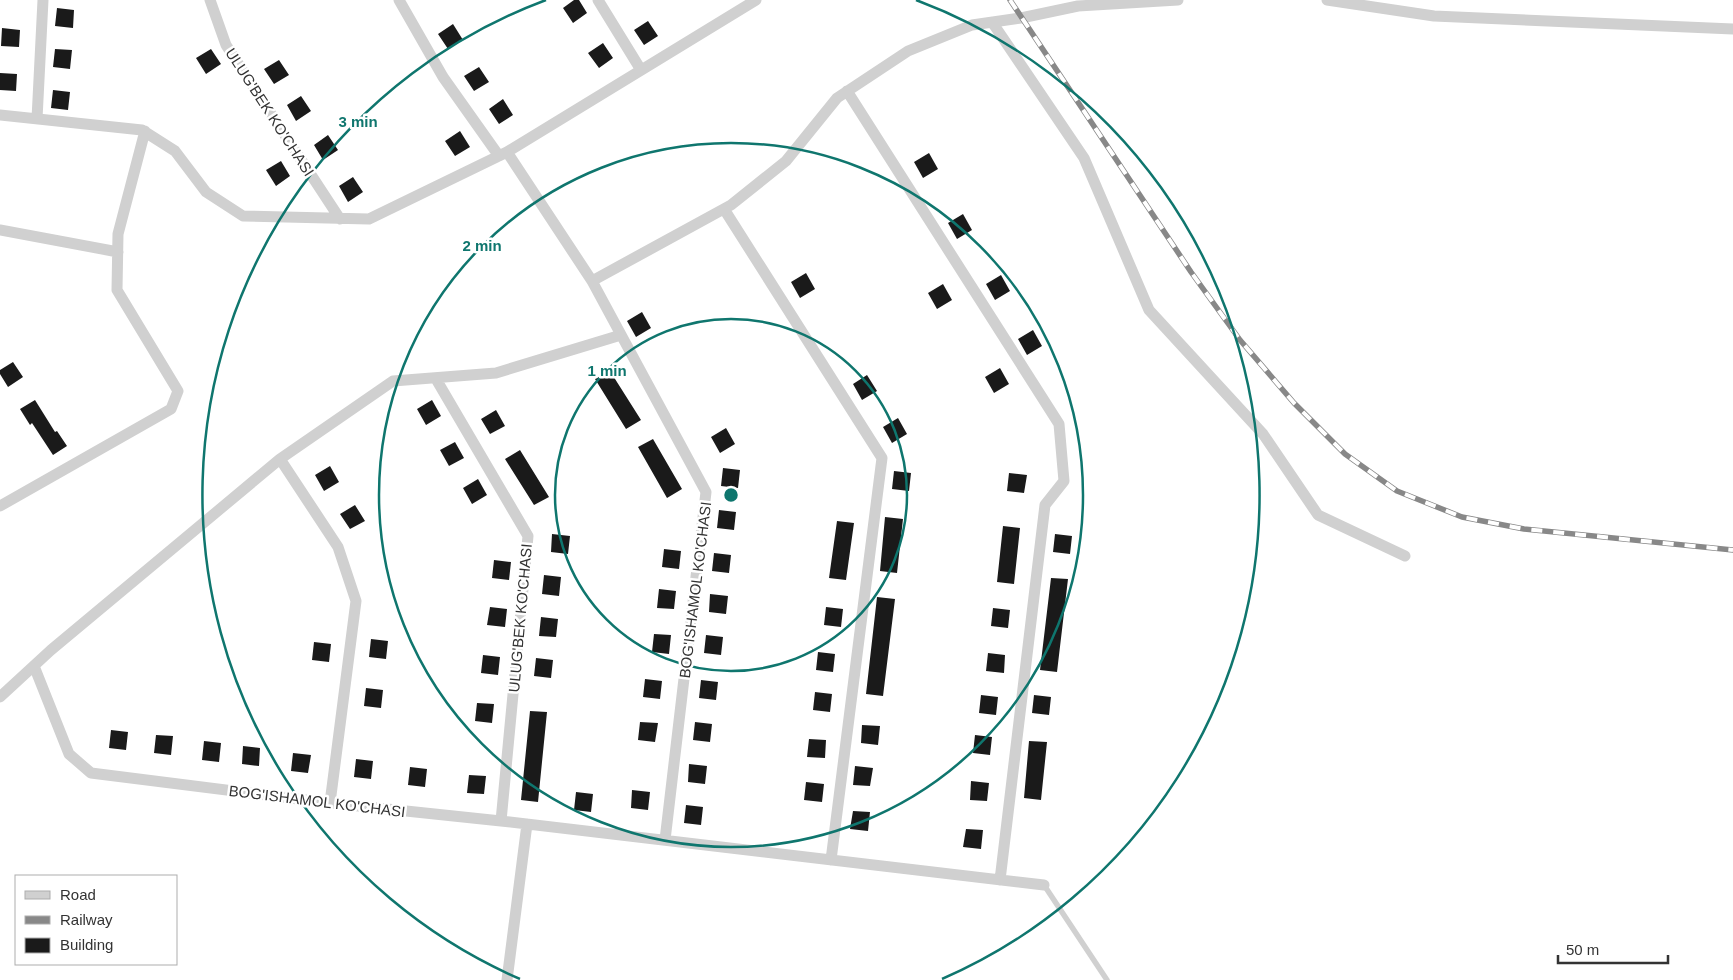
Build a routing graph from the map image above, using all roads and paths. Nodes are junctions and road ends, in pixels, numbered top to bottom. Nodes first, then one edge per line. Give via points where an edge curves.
1 (43, 0) edge
2 (210, 0) edge
3 (399, 0) edge
4 (598, 0) edge
5 (756, 0) edge
6 (1178, 0) edge
7 (1327, 0) edge
8 (992, 22) junction
9 (1733, 29) edge
10 (641, 70) junction
11 (847, 91) junction
12 (0, 115) edge
13 (37, 119) junction
14 (144, 131) junction
15 (503, 154) junction
16 (724, 209) junction
17 (340, 218) junction
18 (0, 230) edge
19 (118, 252) junction
20 (592, 281) junction
21 (621, 335) junction
22 (436, 379) junction
23 (280, 459) junction
24 (0, 506) edge
25 (1405, 556) dead end
26 (34, 666) junction
27 (0, 697) edge
28 (330, 803) junction
29 (501, 821) junction
30 (527, 824) junction
31 (665, 840) junction
32 (832, 860) junction
33 (1000, 880) junction
34 (1044, 885) joint
35 (507, 980) edge
36 (1107, 980) edge

1 - 13 street
2 - 17 street, ULUG'BEK KO'CHASI via 226,45
3 - 15 street, BOG'ISHAMOL KO'CHASI via 443,78
4 - 10 street
5 - 10 street
6 - 8 street via 1078,6
7 - 9 street via 1434,16
8 - 11 street via 972,25 908,50
8 - 25 street via 1084,158 1149,310 1263,434 1318,515
10 - 15 street
11 - 16 street via 837,98 786,161
11 - 33 street via 1059,424 1064,481 1045,505
12 - 13 street
13 - 14 street
14 - 17 street via 175,151 206,192 243,216
14 - 19 street via 118,234
15 - 17 street via 369,219
15 - 20 street, BOG'ISHAMOL KO'CHASI
16 - 20 street
16 - 32 street via 882,458
18 - 19 street
19 - 24 street via 117,290 178,391 171,409
20 - 21 street, BOG'ISHAMOL KO'CHASI
21 - 22 street via 496,373
21 - 31 street, BOG'ISHAMOL KO'CHASI via 706,492
22 - 23 street via 392,381
22 - 29 street, ULUG'BEK KO'CHASI via 528,536
23 - 26 street
23 - 28 street via 338,547 356,601
26 - 27 street
26 - 28 street, BOG'ISHAMOL KO'CHASI via 68,754 91,773
28 - 29 street, BOG'ISHAMOL KO'CHASI
29 - 30 street, BOG'ISHAMOL KO'CHASI
30 - 31 street, BOG'ISHAMOL KO'CHASI
30 - 35 street
31 - 32 street, BOG'ISHAMOL KO'CHASI
32 - 33 street, BOG'ISHAMOL KO'CHASI
33 - 34 street, BOG'ISHAMOL KO'CHASI
34 - 36 lane

